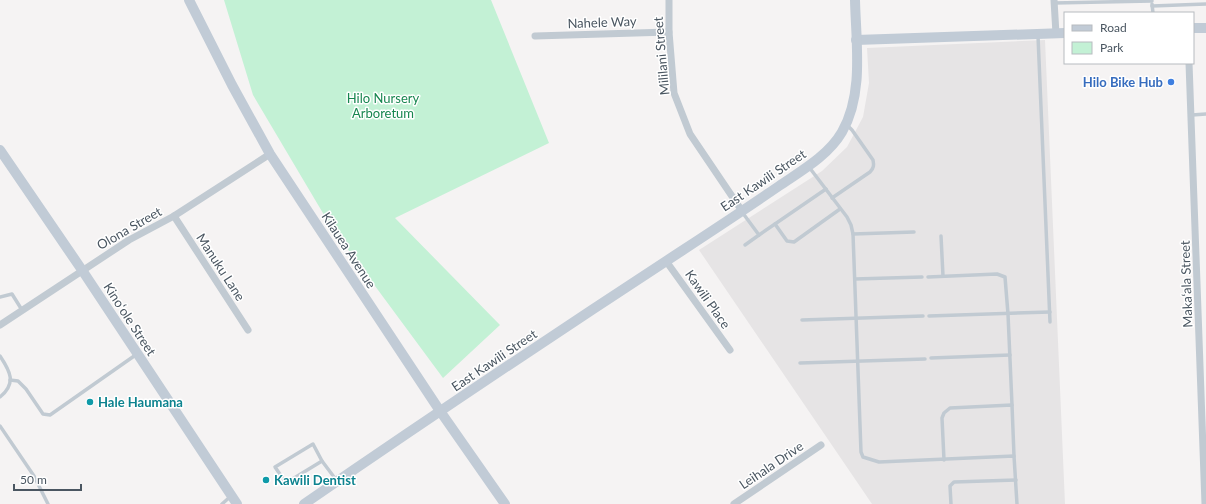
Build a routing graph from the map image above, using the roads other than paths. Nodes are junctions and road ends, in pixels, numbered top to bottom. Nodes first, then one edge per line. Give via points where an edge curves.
1 (189, 0) edge
2 (669, 0) edge
3 (855, 0) edge
4 (1153, 0) edge
5 (1054, 2) edge
6 (1206, 4) edge
7 (1152, 6) junction
8 (1153, 12) edge
9 (1194, 28) edge
10 (1206, 28) edge
11 (670, 32) junction
12 (1060, 33) edge
13 (1038, 34) junction
14 (535, 36) dead end
15 (856, 40) junction
16 (1189, 64) edge
17 (1206, 114) edge
18 (1192, 115) junction
19 (846, 124) junction
20 (0, 150) edge
21 (270, 154) junction
22 (808, 166) junction
23 (826, 189) junction
24 (832, 198) junction
25 (840, 209) junction
26 (742, 211) junction
27 (174, 216) junction
28 (775, 224) junction
29 (914, 232) dead end
30 (853, 234) junction
31 (759, 235) junction
32 (941, 236) dead end
33 (745, 246) dead end
34 (666, 261) junction
35 (82, 270) junction
36 (943, 276) junction
37 (922, 277) dead end
38 (928, 277) dead end
39 (855, 279) junction
40 (0, 297) edge
41 (22, 310) junction
42 (1050, 312) junction
43 (1008, 314) junction
44 (923, 316) dead end
45 (929, 316) dead end
46 (856, 318) junction
47 (802, 320) dead end
48 (1050, 322) dead end
49 (0, 325) edge
50 (248, 330) dead end
51 (730, 350) dead end
52 (138, 354) junction
53 (1010, 355) junction
54 (0, 356) edge
55 (931, 358) dead end
56 (925, 359) dead end
57 (858, 362) junction
58 (800, 363) dead end
59 (1204, 372) edge
60 (10, 380) junction
61 (0, 397) edge
62 (1012, 405) junction
63 (440, 411) junction
64 (0, 426) edge
65 (821, 445) dead end
66 (1014, 456) junction
67 (944, 460) junction
68 (322, 461) junction
69 (1016, 480) junction
70 (337, 481) junction
71 (234, 500) edge
72 (48, 504) edge
73 (222, 504) edge
74 (304, 504) edge
75 (505, 504) edge
76 (734, 504) edge
77 (951, 504) edge
78 (1018, 504) edge
79 (1205, 504) edge

1 - 21 street, Kilauea Avenue
2 - 11 street, Mililani Street
3 - 15 street, East Kawili Street
4 - 5 lane
4 - 7 lane
5 - 12 street
6 - 7 lane
7 - 8 lane
9 - 10 street
11 - 14 street, Nahele Way
11 - 26 street, Mililani Street via 674,93 690,134
12 - 13 street
13 - 15 street
13 - 42 lane
15 - 19 street, East Kawili Street via 856,87
16 - 18 street, Maka‘ala Street
17 - 18 lane
18 - 59 street, Maka‘ala Street
19 - 22 street, East Kawili Street via 837,139
19 - 24 lane via 874,160 874,165 870,172
20 - 35 street, Kinoʻole Street
21 - 27 street, Olona Street
21 - 63 street, Kilauea Avenue
22 - 23 lane
22 - 26 street, East Kawili Street
23 - 24 lane
23 - 28 lane
24 - 25 lane
25 - 28 lane via 794,242 787,241
25 - 30 lane via 851,225
26 - 31 lane
26 - 34 street, East Kawili Street
27 - 35 street, Olona Street via 129,240
27 - 50 street, Manuku Lane
28 - 31 lane
29 - 30 lane
30 - 39 lane
31 - 33 lane
32 - 36 lane
34 - 51 street, Kawili Place
34 - 63 street, East Kawili Street
35 - 41 street, Olona Street
35 - 52 street, Kinoʻole Street
36 - 38 lane
36 - 43 lane via 997,274 1005,277
37 - 39 lane
39 - 46 lane
40 - 41 lane via 12,294
41 - 49 street, Olona Street
42 - 43 lane
42 - 48 lane
43 - 45 lane
43 - 53 lane
44 - 46 lane
46 - 47 lane
46 - 57 lane
52 - 60 lane via 50,415 43,414 18,381
52 - 71 street, Kinoʻole Street
53 - 55 lane
53 - 62 lane
54 - 60 lane via 9,371
56 - 57 lane
57 - 58 lane
57 - 67 lane via 861,452 864,458 879,462
59 - 79 street, Maka‘ala Street
60 - 61 lane
62 - 66 lane
62 - 67 lane via 947,410 942,418
63 - 70 street, East Kawili Street
63 - 75 street, Kilauea Avenue
64 - 72 lane via 34,476
65 - 76 street, Leihala Drive
66 - 67 lane
66 - 69 lane
68 - 68 lane via 286,483 274,467 313,444
68 - 70 lane
69 - 77 lane via 954,482 950,486
69 - 78 lane
70 - 74 street, East Kawili Street
71 - 73 lane

